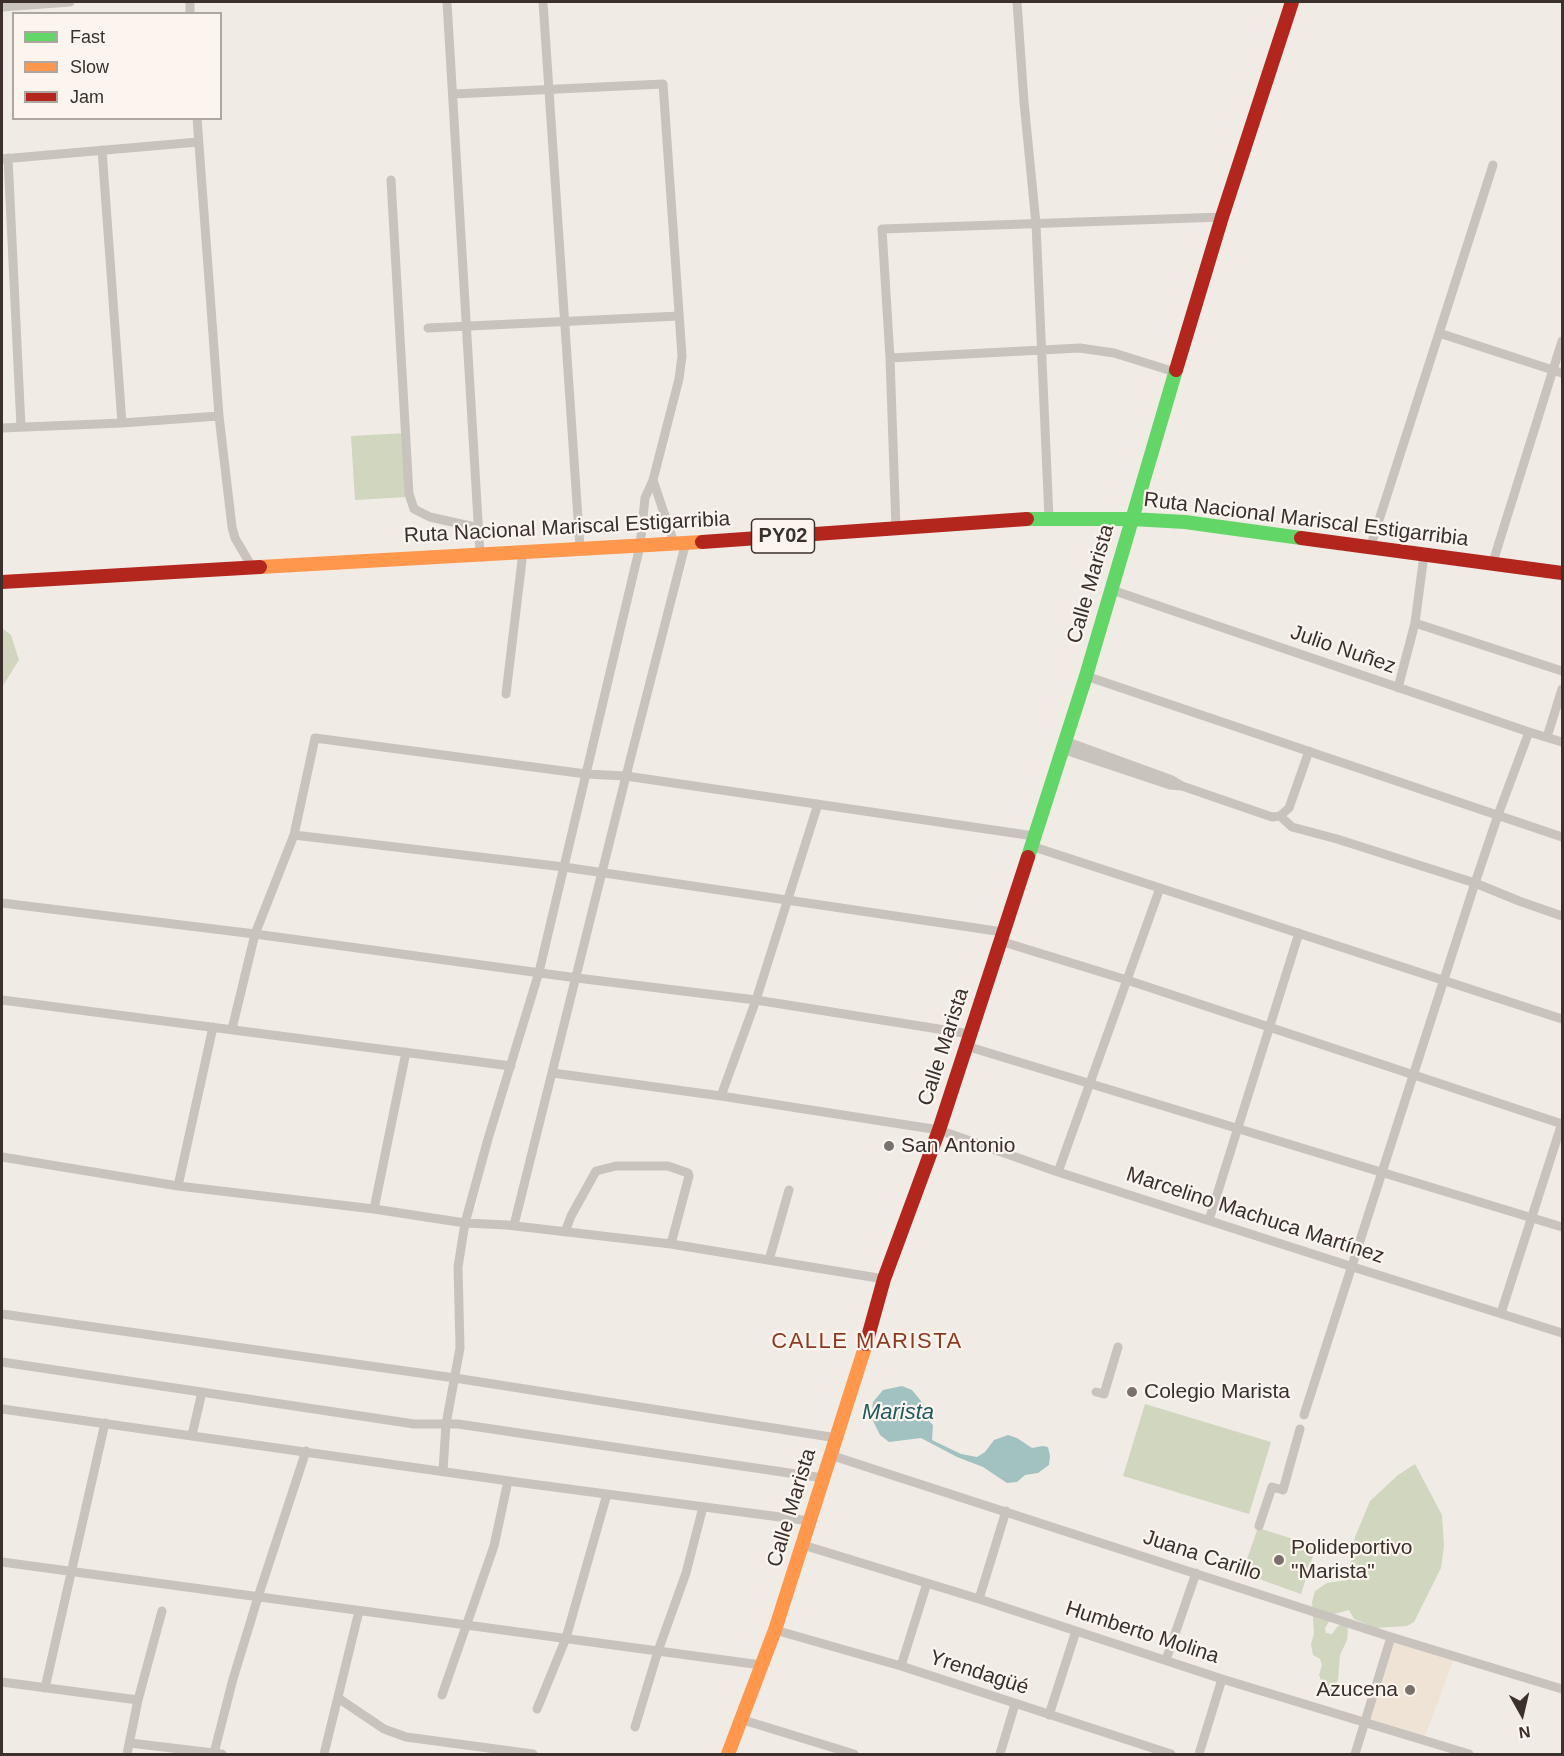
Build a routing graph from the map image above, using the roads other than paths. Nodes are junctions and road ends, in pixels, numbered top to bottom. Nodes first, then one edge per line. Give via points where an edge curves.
1 (70, 2) edge
2 (447, 2) edge
3 (543, 2) edge
4 (1017, 2) edge
5 (1292, 2) edge
6 (2, 7) edge
7 (549, 90) junction
8 (454, 94) junction
9 (197, 120) edge
10 (198, 142) junction
11 (102, 150) junction
12 (5, 158) edge
13 (1493, 165) dead end
14 (391, 180) dead end
15 (1222, 217) junction
16 (1036, 224) junction
17 (680, 316) junction
18 (564, 323) junction
19 (466, 326) junction
20 (428, 328) dead end
21 (1439, 333) junction
22 (1563, 341) edge
23 (1042, 350) junction
24 (890, 358) junction
25 (1558, 371) edge
26 (1174, 372) junction
27 (219, 416) junction
28 (122, 423) junction
29 (21, 427) junction
30 (2, 428) edge
31 (653, 480) junction
32 (1049, 518) junction
33 (1132, 519) junction
34 (479, 528) junction
35 (896, 528) junction
36 (680, 542) junction
37 (640, 546) junction
38 (580, 548) junction
39 (1370, 548) junction
40 (524, 552) junction
41 (480, 554) junction
42 (1424, 555) junction
43 (1492, 565) junction
44 (252, 567) junction
45 (1563, 573) edge
46 (2, 582) edge
47 (1112, 590) junction
48 (1415, 623) junction
49 (1563, 671) edge
50 (1086, 676) junction
51 (1398, 687) junction
52 (1563, 689) edge
53 (506, 694) dead end
54 (1529, 732) junction
55 (1547, 737) junction
56 (1563, 742) edge
57 (1064, 745) junction
58 (1308, 751) junction
59 (586, 774) junction
60 (626, 776) junction
61 (818, 804) junction
62 (1498, 815) junction
63 (1280, 816) junction
64 (294, 835) junction
65 (1563, 837) edge
66 (1033, 841) junction
67 (564, 867) junction
68 (603, 873) junction
69 (1475, 883) junction
70 (1160, 888) junction
71 (789, 899) junction
72 (2, 903) edge
73 (1563, 916) edge
74 (1299, 933) junction
75 (255, 934) junction
76 (1002, 936) junction
77 (539, 972) junction
78 (576, 978) junction
79 (1127, 980) junction
80 (1445, 980) junction
81 (2, 1000) edge
82 (756, 1000) junction
83 (1563, 1019) edge
84 (213, 1027) junction
85 (1269, 1027) junction
86 (232, 1029) junction
87 (968, 1040) junction
88 (406, 1052) junction
89 (511, 1066) junction
90 (553, 1073) junction
91 (1414, 1075) junction
92 (1090, 1083) junction
93 (721, 1096) junction
94 (1562, 1124) edge
95 (1238, 1129) junction
96 (939, 1130) junction
97 (2, 1157) edge
98 (1058, 1172) junction
99 (1383, 1172) junction
100 (178, 1186) junction
101 (789, 1190) dead end
102 (374, 1209) junction
103 (1532, 1218) junction
104 (1209, 1220) junction
105 (465, 1223) junction
106 (514, 1226) junction
107 (1563, 1227) edge
108 (565, 1232) junction
109 (672, 1244) junction
110 (769, 1260) junction
111 (1353, 1268) junction
112 (884, 1280) junction
113 (1501, 1313) junction
114 (2, 1314) edge
115 (1563, 1333) edge
116 (1119, 1347) dead end
117 (2, 1362) edge
118 (455, 1378) junction
119 (202, 1392) junction
120 (1096, 1392) dead end
121 (2, 1409) edge
122 (1304, 1415) dead end
123 (105, 1423) junction
124 (446, 1424) junction
125 (1300, 1429) dead end
126 (192, 1435) junction
127 (837, 1438) junction
128 (306, 1451) junction
129 (830, 1455) junction
130 (443, 1471) junction
131 (823, 1478) junction
132 (508, 1481) junction
133 (607, 1494) junction
134 (703, 1507) junction
135 (1006, 1511) junction
136 (810, 1521) junction
137 (1259, 1526) dead end
138 (803, 1545) junction
139 (2, 1562) edge
140 (71, 1571) junction
141 (1196, 1573) junction
142 (927, 1582) junction
143 (258, 1597) junction
144 (979, 1599) junction
145 (162, 1611) dead end
146 (360, 1611) junction
147 (467, 1625) junction
148 (775, 1630) junction
149 (1076, 1631) junction
150 (1391, 1637) junction
151 (566, 1638) junction
152 (658, 1651) junction
153 (1167, 1660) junction
154 (761, 1665) junction
155 (902, 1666) junction
156 (1222, 1679) junction
157 (2, 1682) edge
158 (45, 1688) junction
159 (1563, 1689) edge
160 (442, 1695) dead end
161 (338, 1698) junction
162 (138, 1700) junction
163 (1015, 1704) junction
164 (537, 1709) dead end
165 (1049, 1715) junction
166 (740, 1719) junction
167 (1365, 1722) junction
168 (635, 1727) dead end
169 (130, 1743) junction
170 (218, 1754) edge
171 (127, 1755) edge
172 (324, 1755) edge
173 (533, 1755) edge
174 (728, 1755) edge
175 (855, 1755) edge
176 (1000, 1755) edge
177 (1170, 1755) edge
178 (1199, 1755) edge
179 (1355, 1755) edge
180 (1469, 1755) edge

1 - 6 street
2 - 8 street
3 - 7 street
4 - 16 street
5 - 15 street, Calle Marista
7 - 8 street
7 - 17 street via 663,84
7 - 18 street
8 - 19 street
9 - 10 street
10 - 11 street
10 - 27 street
11 - 12 street
11 - 28 street
12 - 29 street
13 - 21 street
14 - 34 street via 409,495 414,509 430,517
15 - 16 street
15 - 26 street, Calle Marista
16 - 23 street
16 - 24 street via 882,229
17 - 18 street
17 - 31 street via 679,379
18 - 19 street
18 - 38 street
19 - 20 street
19 - 34 street
21 - 25 street
21 - 39 street
22 - 25 street
23 - 24 street
23 - 26 street via 1080,348 1114,352
23 - 32 street
24 - 35 street
25 - 43 street
26 - 33 street, Calle Marista
27 - 28 street
27 - 44 street via 232,527
28 - 29 street
29 - 30 street
31 - 36 street
31 - 37 street via 645,498
32 - 33 street, Ruta Nacional Mariscal Estigarribia / PY02
32 - 35 street, Ruta Nacional Mariscal Estigarribia / PY02
33 - 39 street, Ruta Nacional Mariscal Estigarribia / PY02 via 1185,522
33 - 47 street, Calle Marista
34 - 41 street
35 - 36 street, Ruta Nacional Mariscal Estigarribia / PY02
36 - 37 street, Ruta Nacional Mariscal Estigarribia / PY02
36 - 60 street
37 - 38 street, Ruta Nacional Mariscal Estigarribia / PY02
37 - 59 street
38 - 40 street, Ruta Nacional Mariscal Estigarribia / PY02
39 - 42 street, Ruta Nacional Mariscal Estigarribia / PY02
40 - 41 street, Ruta Nacional Mariscal Estigarribia / PY02
40 - 53 street
41 - 44 street, Ruta Nacional Mariscal Estigarribia / PY02
42 - 43 street, Ruta Nacional Mariscal Estigarribia / PY02
42 - 48 street
43 - 45 street, Ruta Nacional Mariscal Estigarribia / PY02
44 - 46 street, Ruta Nacional Mariscal Estigarribia / PY02
47 - 50 street, Calle Marista
47 - 51 street, Julio Nuñez
48 - 49 street
48 - 51 street
50 - 57 street, Calle Marista
50 - 58 street
51 - 54 street, Julio Nuñez
52 - 55 street
54 - 55 street, Julio Nuñez
54 - 62 street
55 - 56 street, Julio Nuñez
57 - 63 street via 1170,785 1272,817
57 - 66 street, Calle Marista
58 - 62 street
58 - 63 street via 1289,808
59 - 60 street
59 - 64 street via 315,738
59 - 67 street
60 - 61 street
60 - 68 street
61 - 66 street
61 - 71 street
62 - 65 street
62 - 69 street
63 - 69 street via 1292,827
64 - 67 street
64 - 75 street
66 - 70 street
66 - 76 street, Calle Marista
67 - 68 street
67 - 77 street
68 - 71 street
68 - 78 street
69 - 73 street
69 - 80 street
70 - 74 street
70 - 79 street
71 - 76 street
71 - 82 street
72 - 75 street
74 - 80 street
74 - 85 street
75 - 77 street
75 - 86 street
76 - 79 street
76 - 87 street, Calle Marista
77 - 78 street
77 - 89 street
78 - 82 street
78 - 90 street
79 - 85 street
79 - 92 street
80 - 83 street
80 - 91 street
81 - 84 street
82 - 87 street
82 - 93 street
84 - 86 street
84 - 100 street
85 - 91 street
85 - 95 street
86 - 88 street
87 - 92 street
87 - 96 street, Calle Marista
88 - 89 street
88 - 102 street
89 - 105 street
90 - 93 street, Marcelino Machuca Martínez
90 - 106 street
91 - 94 street
91 - 99 street
92 - 95 street
92 - 98 street
93 - 96 street, Marcelino Machuca Martínez
94 - 103 street
95 - 99 street
95 - 104 street
96 - 98 street, Marcelino Machuca Martínez
96 - 112 street, Calle Marista
97 - 100 street
98 - 104 street, Marcelino Machuca Martínez
99 - 103 street
99 - 111 street
100 - 102 street
101 - 110 street
102 - 105 street
103 - 107 street
103 - 113 street
104 - 111 street, Marcelino Machuca Martínez
105 - 106 street
105 - 118 street via 458,1267 460,1348
106 - 108 street
108 - 109 street
108 - 109 street via 596,1171 616,1166 668,1166 689,1176
109 - 110 street
110 - 112 street
111 - 113 street, Marcelino Machuca Martínez
111 - 122 street
112 - 127 street, Calle Marista
113 - 115 street, Marcelino Machuca Martínez
114 - 118 street
116 - 120 street via 1104,1394
117 - 119 street
118 - 124 street
118 - 127 street
119 - 124 street via 414,1424
119 - 126 street
121 - 123 street
123 - 126 street
123 - 140 street
124 - 130 street
124 - 131 street
125 - 137 street via 1283,1490 1272,1487
126 - 128 street
127 - 129 street, Calle Marista
128 - 130 street
128 - 143 street
129 - 131 street, Calle Marista
129 - 135 street, Juana Carillo
130 - 132 street
131 - 136 street, Calle Marista
132 - 133 street
132 - 147 street via 494,1546
133 - 134 street
133 - 151 street
134 - 136 street
134 - 152 street via 686,1573
135 - 141 street, Juana Carillo
135 - 144 street
136 - 138 street, Calle Marista
138 - 142 street, Humberto Molina
138 - 148 street, Calle Marista
139 - 140 street
140 - 143 street
140 - 158 street
141 - 150 street, Juana Carillo
141 - 153 street
142 - 144 street, Humberto Molina
142 - 155 street
143 - 146 street
143 - 170 street via 233,1679
144 - 149 street, Humberto Molina
145 - 162 street
146 - 147 street
146 - 161 street
147 - 151 street
147 - 160 street
148 - 154 street, Calle Marista
148 - 155 street, Yrendagüé
149 - 153 street, Humberto Molina
149 - 165 street
150 - 159 street, Juana Carillo
150 - 167 street
151 - 152 street
151 - 164 street
152 - 154 street
152 - 168 street
153 - 156 street, Humberto Molina
154 - 166 street, Calle Marista
155 - 163 street, Yrendagüé
156 - 167 street, Humberto Molina
156 - 178 street
157 - 158 street
158 - 162 street
161 - 172 street
161 - 173 street via 384,1730 406,1737
162 - 169 street
163 - 165 street, Yrendagüé
163 - 176 street
165 - 177 street, Yrendagüé
166 - 174 street, Calle Marista
166 - 175 street
167 - 179 street
167 - 180 street, Humberto Molina
169 - 170 street
169 - 171 street

